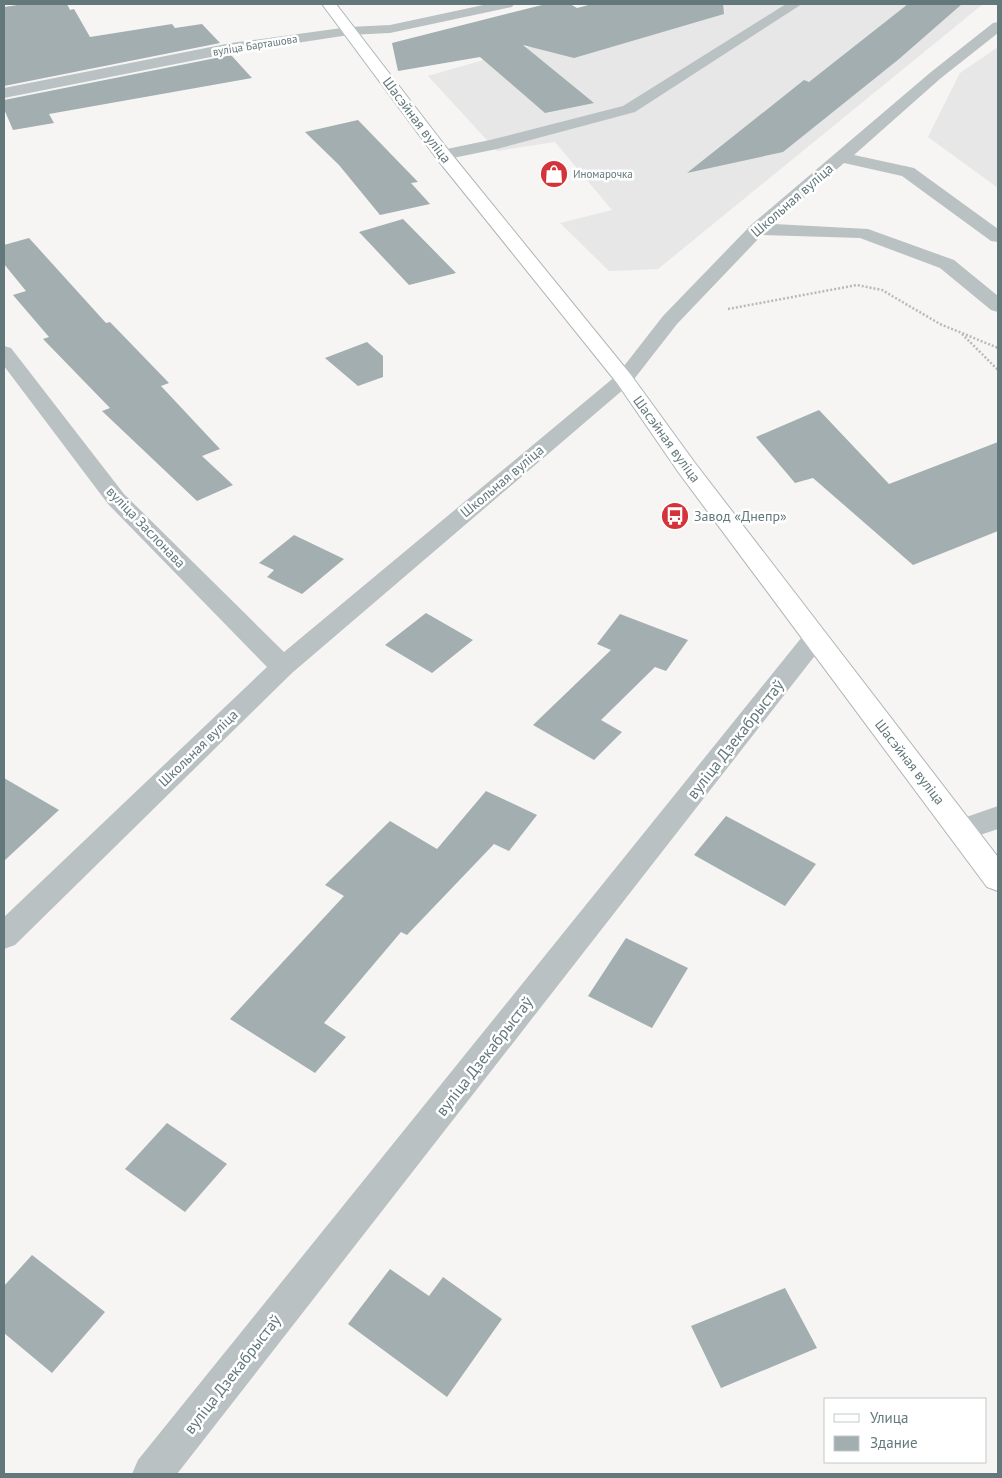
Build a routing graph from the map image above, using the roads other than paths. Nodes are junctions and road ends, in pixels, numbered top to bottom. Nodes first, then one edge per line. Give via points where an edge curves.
1 (329, 4) edge
2 (507, 4) edge
3 (795, 4) edge
4 (998, 26) edge
5 (349, 31) junction
6 (4, 92) edge
7 (443, 156) junction
8 (842, 157) junction
9 (757, 229) junction
10 (998, 237) edge
11 (998, 306) edge
12 (4, 352) edge
13 (624, 379) junction
14 (815, 638) junction
15 (283, 667) junction
16 (998, 817) edge
17 (962, 830) junction
18 (998, 879) edge
19 (4, 936) edge
20 (152, 1474) edge

1 - 5 main road, Шасэйная вуліца
2 - 5 street, вуліца Барташова via 390,29
3 - 7 street via 628,109
4 - 8 street, Школьная вуліца
5 - 6 street, вуліца Барташова via 231,48
5 - 7 main road, Шасэйная вуліца
7 - 13 main road, Шасэйная вуліца
8 - 9 street, Школьная вуліца
8 - 10 street via 908,172
9 - 11 street via 862,233 947,264
9 - 13 street, Школьная вуліца via 670,320
12 - 15 street, вуліца Заслонава via 116,499
13 - 14 main road, Шасэйная вуліца
13 - 15 street, Школьная вуліца
14 - 17 main road, Шасэйная вуліца
14 - 20 street, вуліца Дзекабрыстаў
15 - 19 street, Школьная вуліца
16 - 17 street
17 - 18 main road, Шасэйная вуліца

